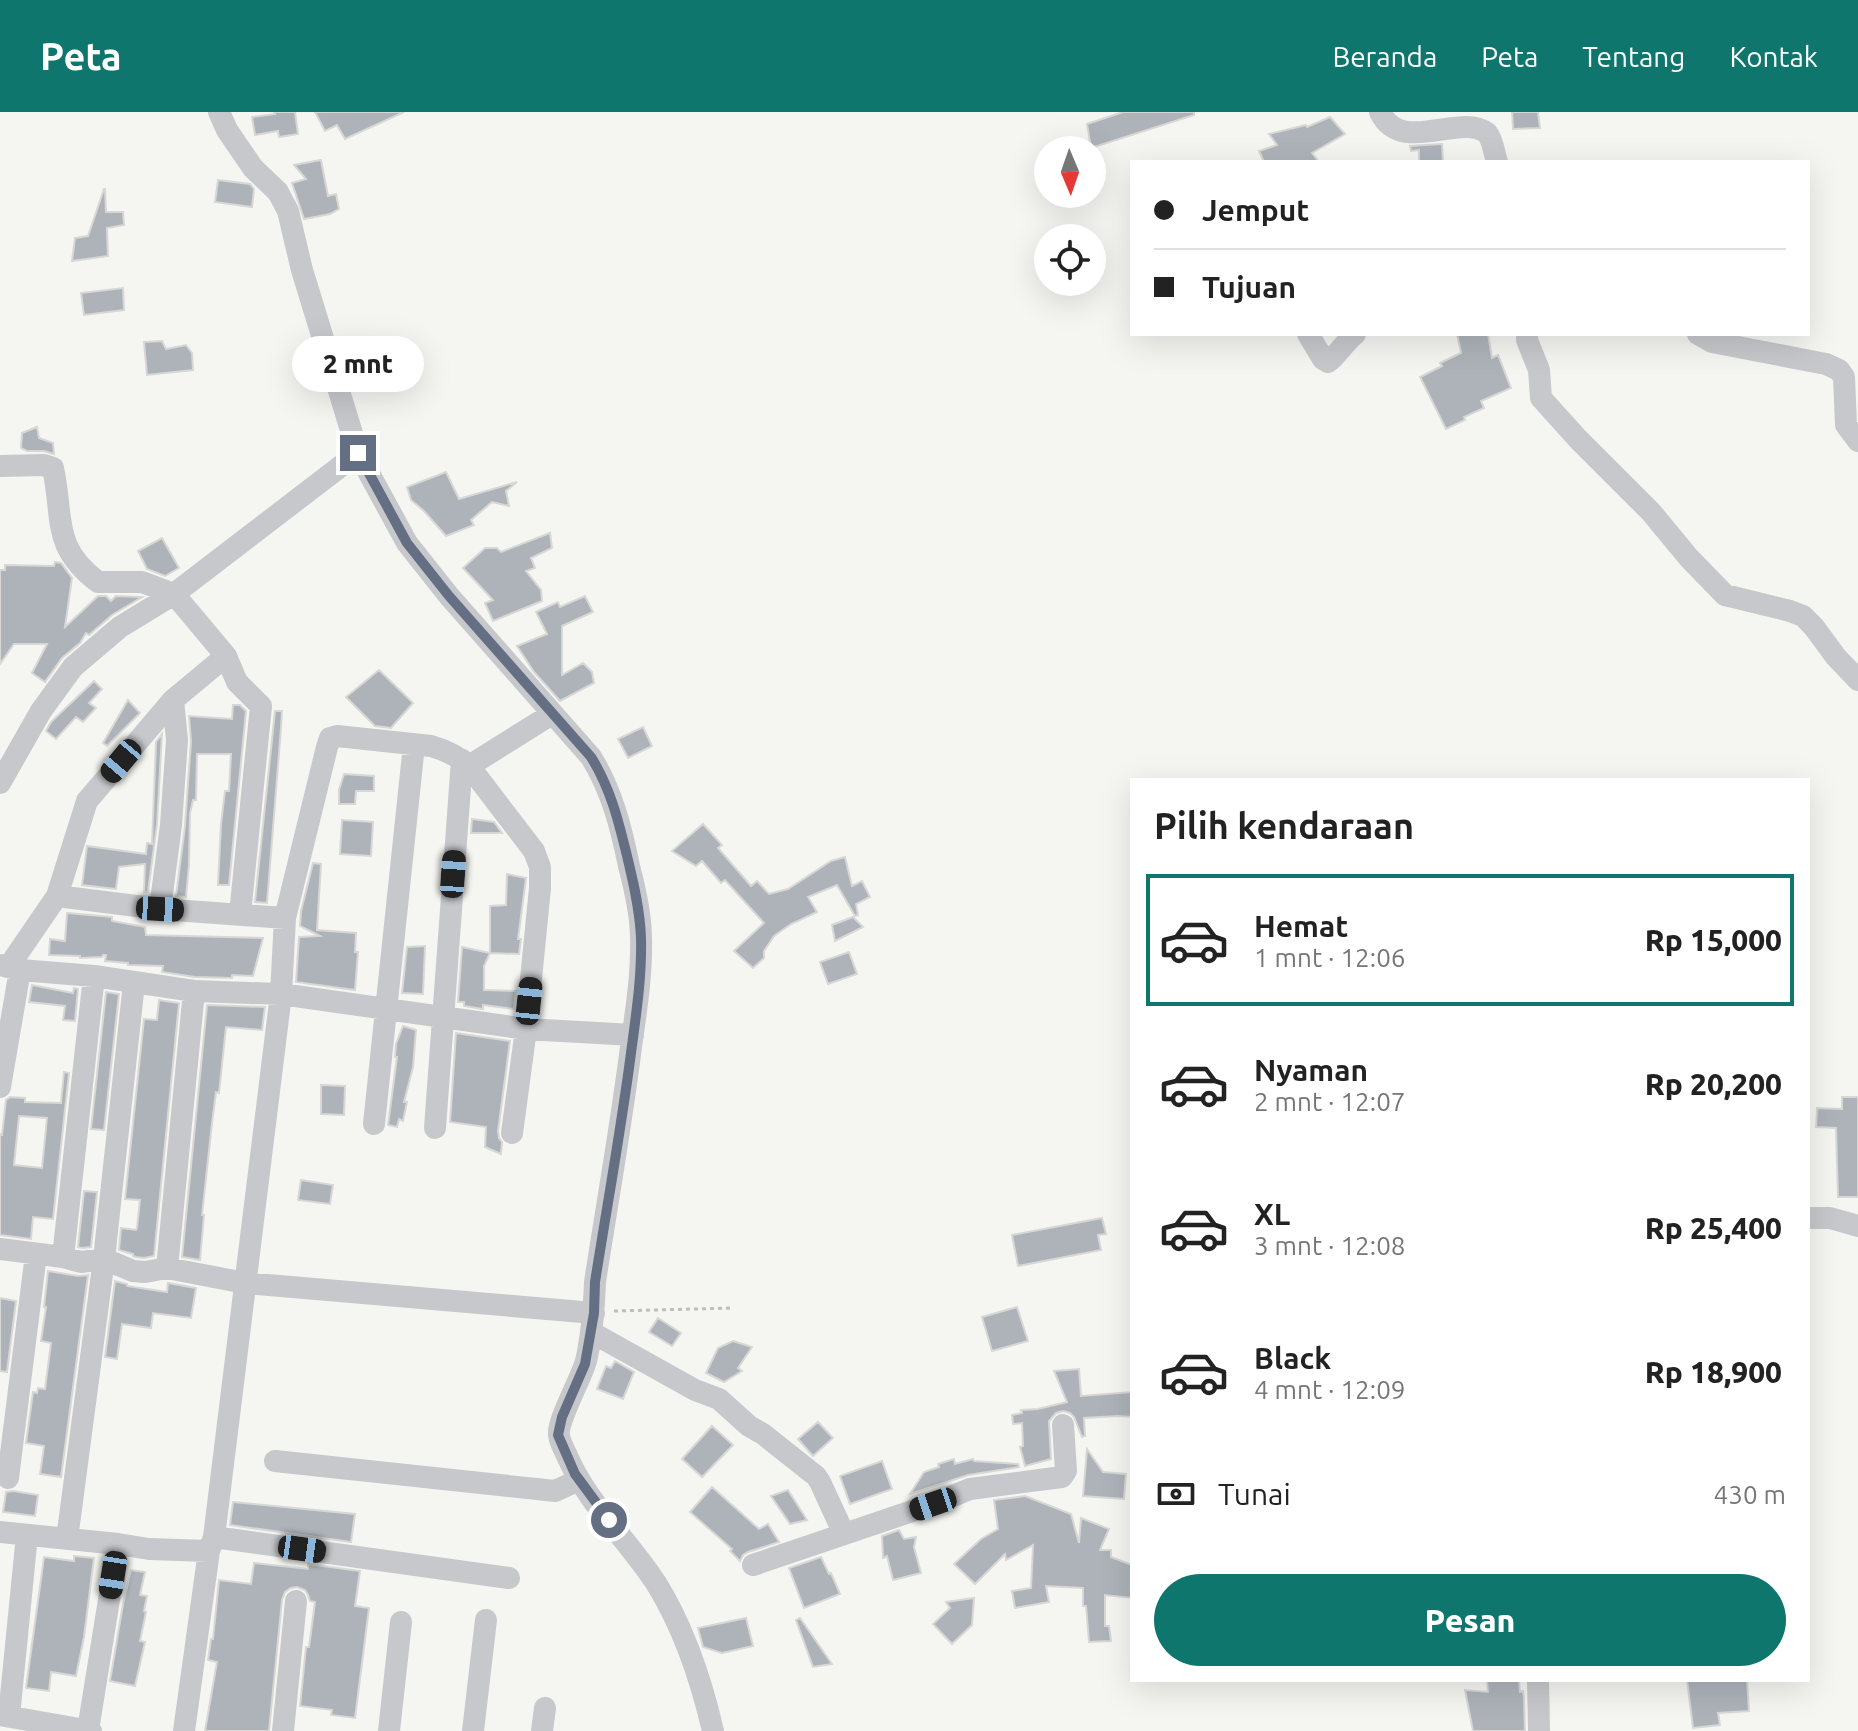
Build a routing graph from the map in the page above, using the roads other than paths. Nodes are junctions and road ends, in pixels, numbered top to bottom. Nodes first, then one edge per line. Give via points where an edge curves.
1 (222, 112) edge
2 (1380, 112) edge
3 (1496, 160) edge
4 (1309, 336) edge
5 (1353, 336) edge
6 (1527, 336) edge
7 (1702, 336) edge
8 (1858, 441) edge
9 (358, 453) junction
10 (0, 466) edge
11 (174, 594) junction
12 (226, 656) junction
13 (1858, 680) edge
14 (173, 700) junction
15 (552, 714) junction
16 (414, 745) junction
17 (466, 763) junction
18 (0, 783) edge
19 (57, 896) junction
20 (160, 909) junction
21 (240, 914) junction
22 (285, 918) junction
23 (10, 967) edge
24 (94, 976) junction
25 (134, 983) junction
26 (194, 991) junction
27 (281, 994) junction
28 (388, 1009) junction
29 (442, 1017) junction
30 (526, 1029) junction
31 (633, 1035) junction
32 (0, 1087) edge
33 (374, 1124) dead end
34 (435, 1128) dead end
35 (512, 1133) dead end
36 (1810, 1218) edge
37 (1858, 1226) edge
38 (0, 1249) edge
39 (36, 1254) junction
40 (63, 1257) junction
41 (104, 1259) junction
42 (167, 1268) junction
43 (245, 1283) junction
44 (592, 1323) junction
45 (1063, 1425) dead end
46 (275, 1461) dead end
47 (8, 1478) dead end
48 (579, 1480) junction
49 (0, 1532) edge
50 (844, 1534) junction
51 (27, 1535) junction
52 (67, 1539) junction
53 (118, 1544) junction
54 (212, 1544) junction
55 (753, 1565) dead end
56 (509, 1578) dead end
57 (296, 1601) dead end
58 (486, 1620) dead end
59 (401, 1622) dead end
60 (1538, 1682) edge
61 (545, 1708) dead end
62 (4, 1716) edge
63 (90, 1731) edge
64 (184, 1731) edge
65 (283, 1731) edge
66 (389, 1731) edge
67 (473, 1731) edge
68 (542, 1731) edge
69 (713, 1731) edge
70 (1539, 1731) edge

1 - 9 street via 227,130 288,211
2 - 3 street via 1398,129 1448,121 1477,125 1489,137
4 - 5 street via 1328,362
6 - 13 street via 1539,370 1541,398 1689,558 1725,595 1803,616
7 - 8 street via 1839,370 1844,377 1846,425
9 - 11 street
9 - 15 street via 407,543
10 - 11 street via 53,468 64,541 93,579 142,582
11 - 12 street
11 - 18 street via 120,627 73,667
12 - 14 street
12 - 21 street via 237,682 261,706
14 - 19 street via 87,801
14 - 20 street via 177,740
15 - 17 street
15 - 31 street via 603,776 622,836 641,938
16 - 17 street via 444,750
16 - 22 street via 330,738
16 - 28 street
17 - 29 street
17 - 30 street via 534,851 540,867
19 - 20 street
19 - 23 street
20 - 21 street
21 - 22 street
22 - 27 street
23 - 24 street
23 - 32 street
24 - 25 street
24 - 40 street
25 - 26 street
25 - 41 street
26 - 27 street
26 - 42 street
27 - 28 street
27 - 43 street
28 - 29 street
28 - 33 street
29 - 30 street
29 - 34 street
30 - 31 street
30 - 35 street
31 - 44 street
36 - 37 street
38 - 39 street
39 - 40 street
39 - 47 street
40 - 41 street via 81,1262
41 - 42 street via 133,1271
41 - 52 street
42 - 43 street
43 - 44 street
43 - 54 street
44 - 48 street via 585,1364 558,1435
44 - 50 street via 692,1388 719,1399 816,1476
45 - 50 street via 1062,1477 970,1489
46 - 48 street via 555,1491
48 - 69 street via 656,1583 684,1635
49 - 51 street
50 - 55 street
51 - 52 street
51 - 62 street
52 - 53 street
53 - 54 street via 149,1549
53 - 63 street
54 - 56 street
54 - 64 street
57 - 65 street
58 - 67 street
59 - 66 street
60 - 70 street
61 - 68 street
62 - 63 street

